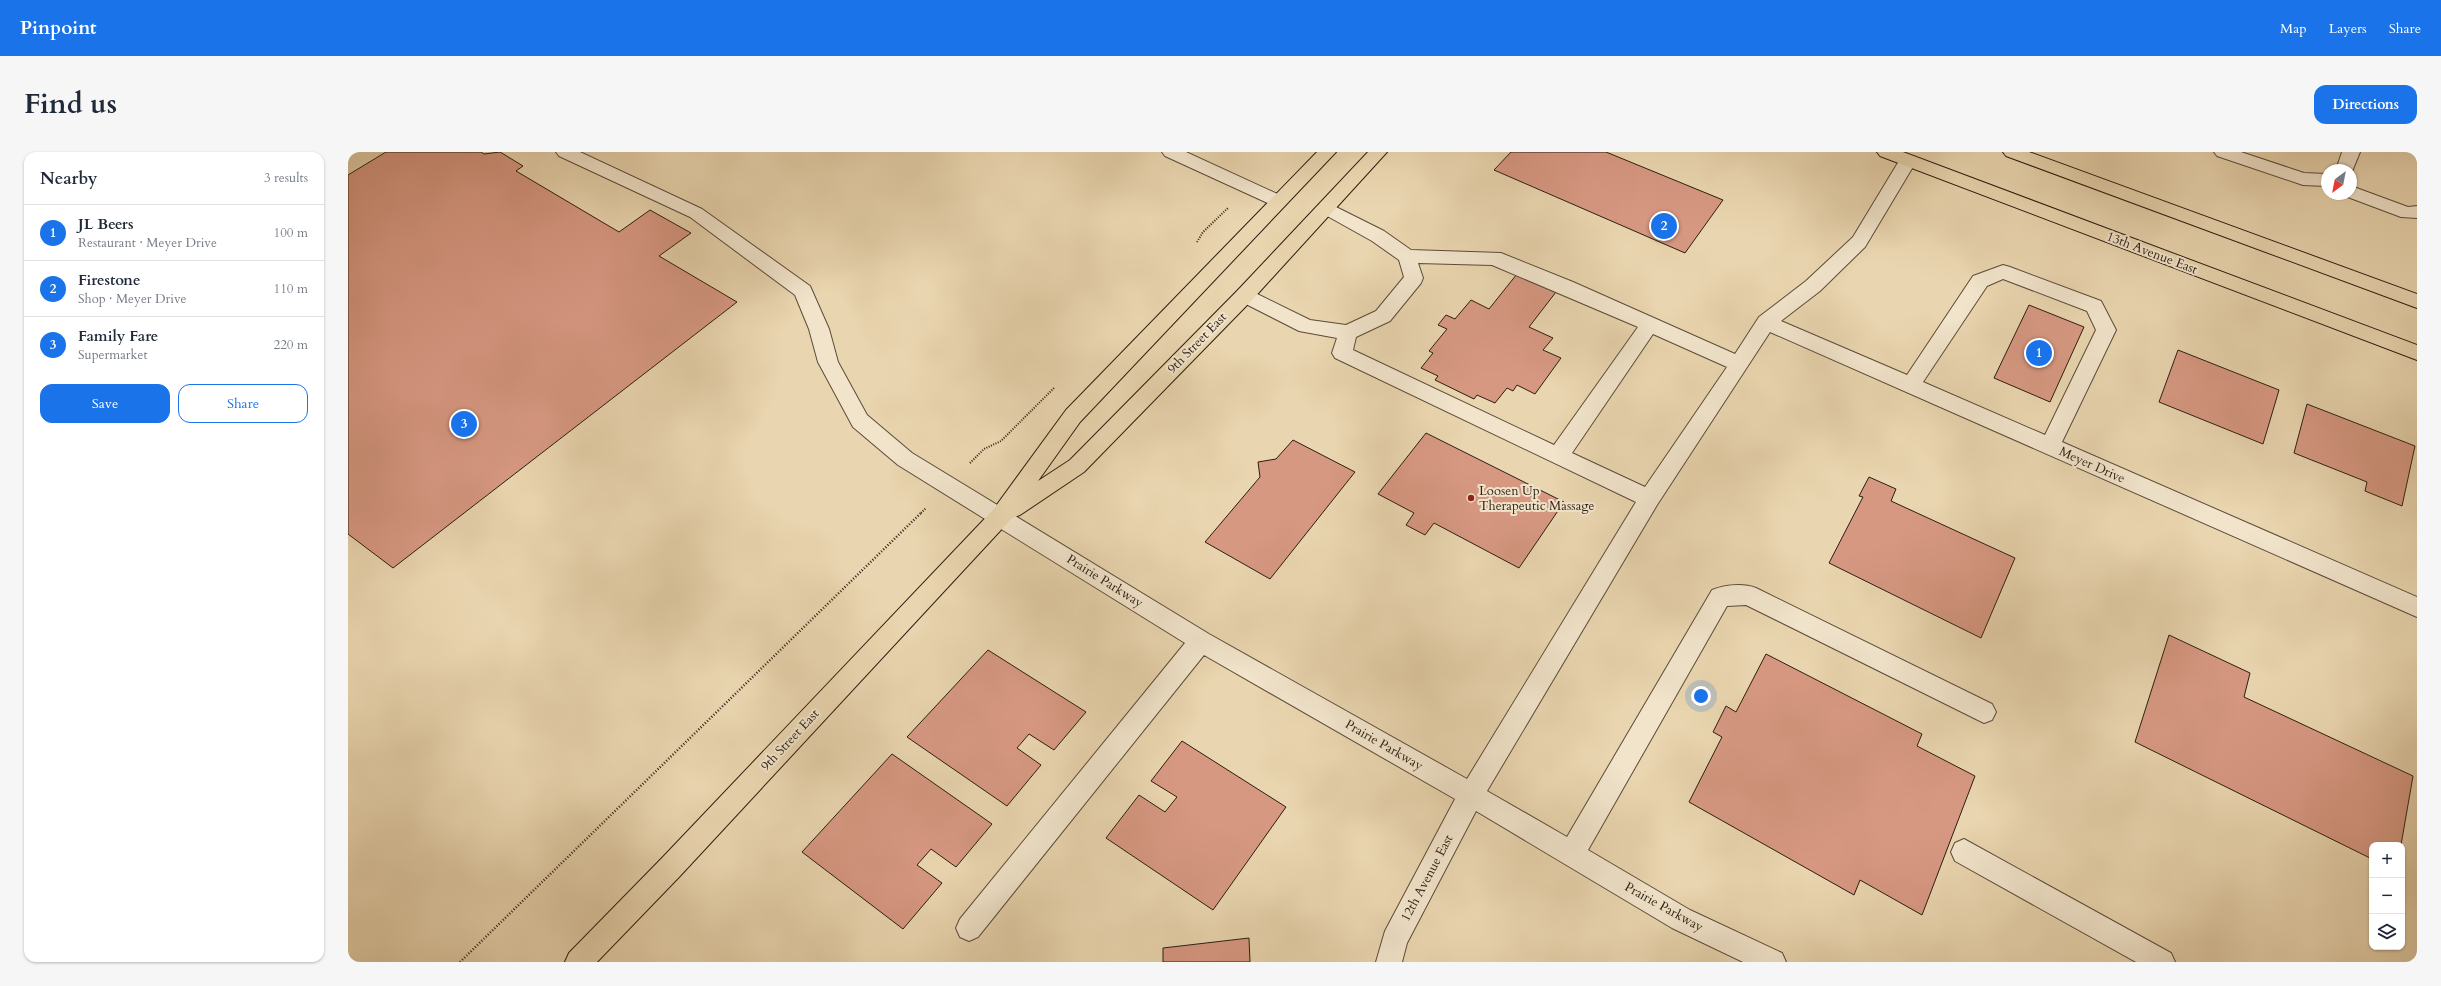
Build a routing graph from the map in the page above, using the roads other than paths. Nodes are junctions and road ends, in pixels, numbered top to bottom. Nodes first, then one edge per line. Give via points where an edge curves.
1 (565, 152) edge
2 (1172, 152) edge
3 (1327, 152) edge
4 (1378, 152) edge
5 (1886, 152) edge
6 (2012, 152) edge
7 (2223, 152) edge
8 (2351, 152) edge
9 (2263, 158) edge
10 (1908, 160) junction
11 (2347, 164) edge
12 (2321, 180) edge
13 (2357, 194) edge
14 (1278, 202) junction
15 (1326, 208) junction
16 (2417, 212) edge
17 (1407, 256) junction
18 (1245, 295) junction
19 (2417, 301) edge
20 (1766, 322) junction
21 (1650, 324) junction
22 (1348, 333) junction
23 (2417, 353) edge
24 (1739, 364) junction
25 (1911, 386) junction
26 (2050, 446) junction
27 (1558, 456) junction
28 (1649, 499) junction
29 (1001, 516) junction
30 (2417, 607) edge
31 (1201, 641) junction
32 (1984, 712) dead end
33 (1471, 795) junction
34 (1964, 852) dead end
35 (1572, 854) junction
36 (969, 928) dead end
37 (578, 962) edge
38 (1389, 962) edge
39 (1773, 962) edge
40 (2162, 962) edge

1 - 29 street, Prairie Parkway via 696,213 803,291 819,329 828,362 860,421 905,459
2 - 14 street
3 - 14 main road, 9th Street East
4 - 15 main road, 9th Street East
5 - 10 main road, 13th Avenue East
6 - 19 main road
7 - 9 street
8 - 11 street
9 - 12 street via 2302,179
10 - 20 street, 12th Avenue East via 1859,242 1813,286
10 - 23 main road, 13th Avenue East
13 - 16 street via 2407,213
14 - 29 main road, 9th Street East via 1073,416
15 - 17 street via 1378,236
15 - 18 main road, 9th Street East
17 - 21 street via 1494,258
17 - 22 street via 1414,278 1382,316
18 - 22 street via 1306,326
18 - 29 main road, 9th Street East via 1077,466
20 - 24 street, 12th Avenue East
20 - 25 street, Meyer Drive
21 - 24 street
21 - 27 street
22 - 27 street via 1342,353
24 - 28 street, 12th Avenue East
25 - 26 street, Meyer Drive
25 - 26 street via 1980,281 2003,272 2094,306 2106,330
26 - 30 street, Meyer Drive
27 - 28 street
28 - 33 street, 12th Avenue East
29 - 31 street, Prairie Parkway
29 - 37 main road, 9th Street East via 671,867
31 - 33 street, Prairie Parkway
31 - 36 street
32 - 35 street via 1748,595 1720,597
33 - 35 street, Prairie Parkway
33 - 38 street, 12th Avenue East via 1394,940
34 - 40 street
35 - 39 street, Prairie Parkway via 1681,920

